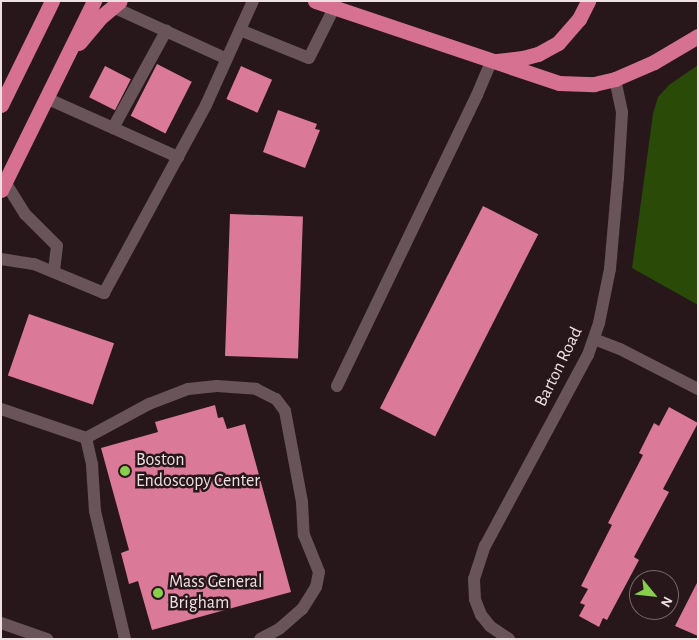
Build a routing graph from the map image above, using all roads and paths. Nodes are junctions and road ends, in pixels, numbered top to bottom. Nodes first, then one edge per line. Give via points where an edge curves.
1 (52, 1) edge
2 (94, 1) edge
3 (253, 1) edge
4 (315, 1) edge
5 (588, 1) edge
6 (117, 4) edge
7 (334, 8) junction
8 (240, 30) junction
9 (166, 31) junction
10 (698, 36) edge
11 (227, 59) junction
12 (491, 62) junction
13 (63, 64) junction
14 (614, 79) junction
15 (46, 98) junction
16 (1, 105) edge
17 (113, 128) junction
18 (178, 157) junction
19 (3, 186) edge
20 (1, 259) edge
21 (54, 272) junction
22 (594, 339) junction
23 (337, 386) dead end
24 (698, 389) edge
25 (1, 409) edge
26 (86, 438) junction
27 (1, 623) edge
28 (47, 639) edge
29 (125, 639) edge
30 (260, 639) edge
31 (509, 639) edge

1 - 16 highway
2 - 13 highway
3 - 8 lane
4 - 7 highway
5 - 12 highway via 579,19 558,43 538,54
6 - 9 lane
6 - 13 highway
7 - 8 lane via 309,58
7 - 12 highway
8 - 11 lane
9 - 11 lane
9 - 17 lane
10 - 14 highway via 654,62
11 - 18 lane
12 - 14 highway via 559,83 594,84
12 - 23 lane
13 - 15 highway
14 - 22 lane, Barton Road via 622,112 616,200 607,290
15 - 17 lane
15 - 19 highway
17 - 18 lane
18 - 21 lane via 104,293
19 - 21 lane via 57,246
20 - 21 lane via 27,262
22 - 24 lane
22 - 31 lane, Barton Road via 486,546 476,572 474,594 481,615
25 - 26 lane
26 - 29 lane via 92,465 95,511
26 - 30 lane via 156,401 188,389 217,386 256,389 276,399 286,411 302,502 304,535 319,572 316,587 302,609 279,629
27 - 28 lane

